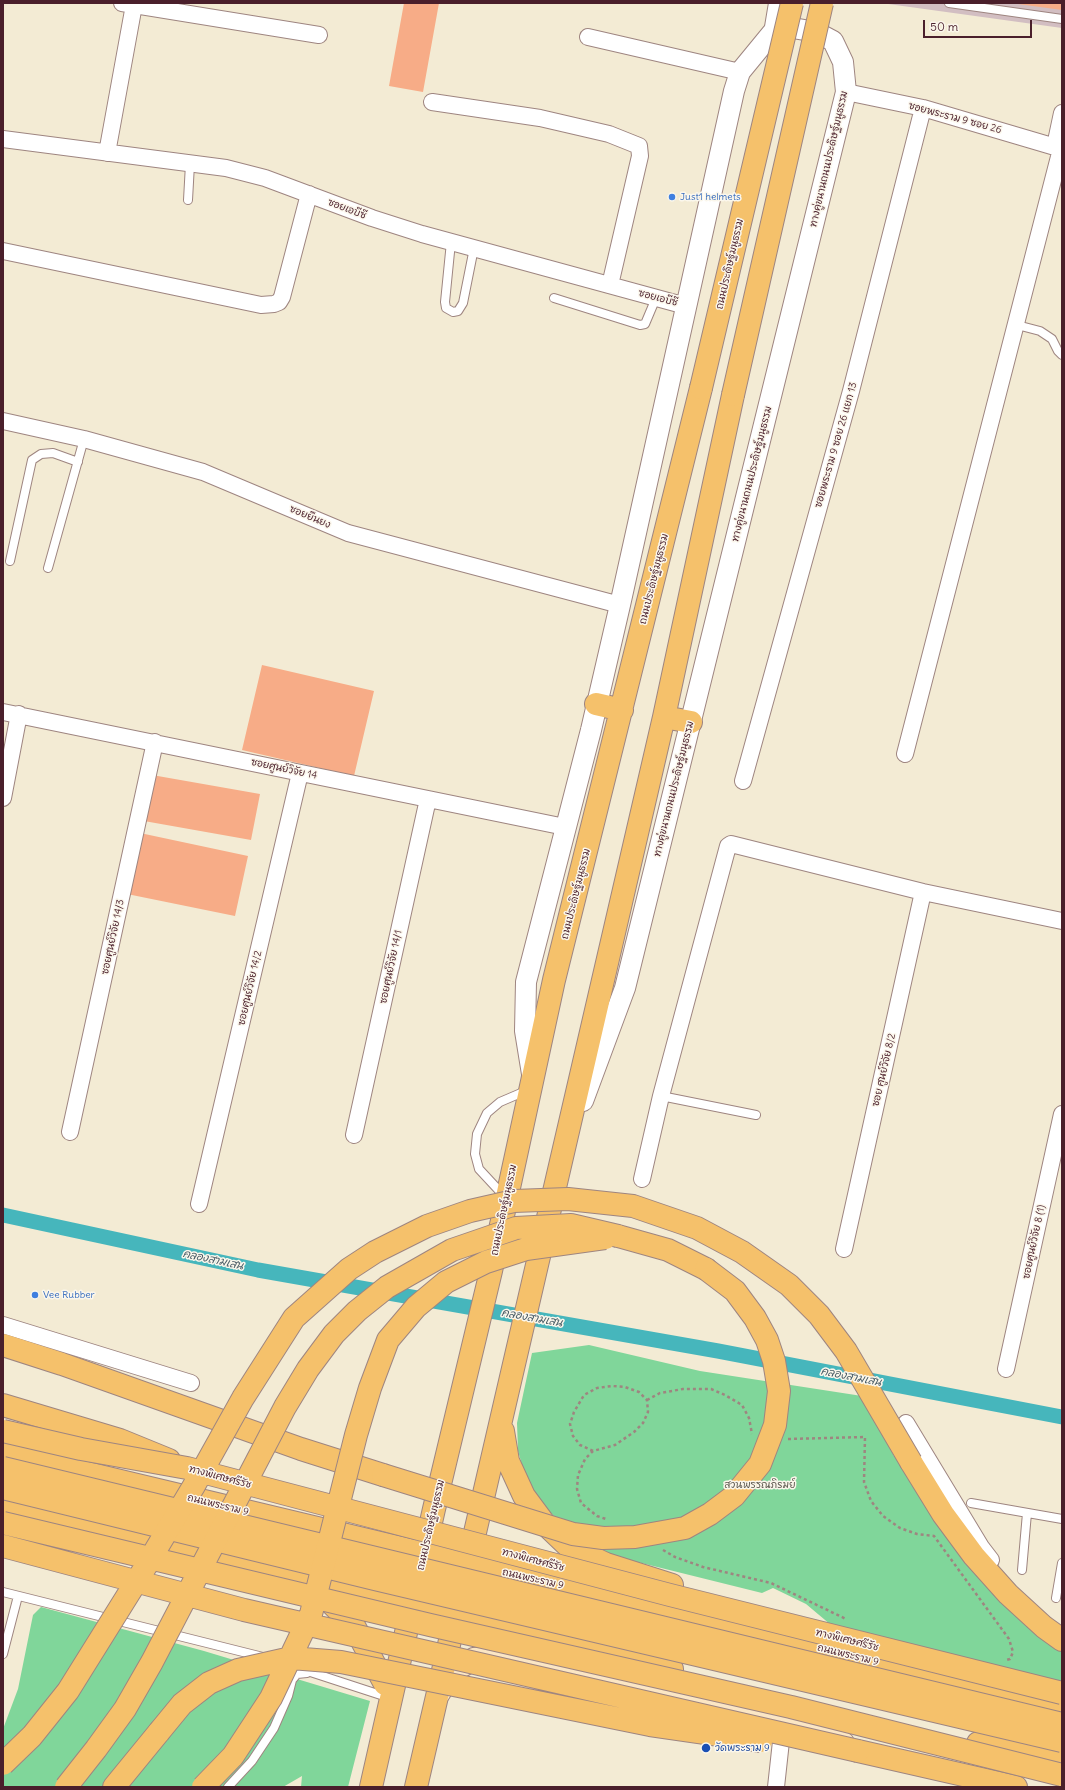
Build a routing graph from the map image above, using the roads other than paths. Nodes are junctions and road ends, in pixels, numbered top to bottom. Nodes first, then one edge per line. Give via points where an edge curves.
1 (777, 3) edge
2 (792, 3) edge
3 (822, 3) edge
4 (949, 3) edge
5 (128, 4) edge
6 (1062, 19) edge
7 (772, 33) junction
8 (319, 35) dead end
9 (588, 37) dead end
10 (740, 72) junction
11 (846, 92) junction
12 (432, 102) dead end
13 (923, 108) junction
14 (1062, 113) edge
15 (3, 139) edge
16 (1059, 148) edge
17 (107, 153) junction
18 (190, 164) junction
19 (308, 194) junction
20 (188, 200) dead end
21 (451, 242) junction
22 (474, 248) junction
23 (3, 252) edge
24 (610, 286) junction
25 (554, 298) dead end
26 (656, 298) junction
27 (686, 306) junction
28 (1017, 325) junction
29 (1062, 355) edge
30 (3, 421) edge
31 (84, 439) junction
32 (78, 462) junction
33 (10, 561) dead end
34 (48, 568) dead end
35 (620, 605) junction
36 (596, 704) junction
37 (622, 710) junction
38 (11, 713) edge
39 (664, 717) junction
40 (691, 722) junction
41 (155, 742) junction
42 (905, 754) dead end
43 (300, 772) junction
44 (743, 781) dead end
45 (3, 798) edge
46 (428, 799) junction
47 (565, 827) junction
48 (924, 892) junction
49 (1062, 921) edge
50 (532, 1083) junction
51 (661, 1096) junction
52 (1062, 1114) edge
53 (756, 1115) dead end
54 (70, 1132) dead end
55 (354, 1136) dead end
56 (563, 1153) junction
57 (642, 1178) dead end
58 (507, 1199) junction
59 (200, 1204) dead end
60 (618, 1236) junction
61 (844, 1249) dead end
62 (3, 1325) edge
63 (3, 1345) edge
64 (1006, 1370) dead end
65 (191, 1383) dead end
66 (3, 1405) edge
67 (502, 1420) junction
68 (906, 1423) dead end
69 (3, 1431) edge
70 (918, 1445) junction
71 (3, 1453) edge
72 (894, 1456) dead end
73 (3, 1468) edge
74 (187, 1468) junction
75 (3, 1488) edge
76 (205, 1502) junction
77 (971, 1503) dead end
78 (3, 1507) edge
79 (434, 1509) junction
80 (1027, 1513) junction
81 (1062, 1519) edge
82 (3, 1523) edge
83 (3, 1546) edge
84 (424, 1554) junction
85 (468, 1564) junction
86 (1062, 1564) edge
87 (1022, 1570) dead end
88 (312, 1582) junction
89 (3, 1592) edge
90 (18, 1596) junction
91 (1056, 1598) dead end
92 (412, 1607) junction
93 (687, 1616) junction
94 (456, 1617) junction
95 (1062, 1633) edge
96 (1062, 1640) edge
97 (807, 1645) junction
98 (3, 1654) edge
99 (672, 1669) junction
100 (316, 1674) junction
101 (704, 1677) junction
102 (662, 1690) junction
103 (439, 1693) junction
104 (1062, 1693) edge
105 (391, 1698) junction
106 (1062, 1710) edge
107 (783, 1718) junction
108 (1062, 1724) edge
109 (1062, 1741) edge
110 (858, 1751) junction
111 (1026, 1754) junction
112 (1062, 1763) edge
113 (3, 1764) edge
114 (1062, 1774) edge
115 (66, 1787) edge
116 (114, 1787) edge
117 (203, 1787) edge
118 (228, 1787) edge
119 (371, 1787) edge
120 (416, 1787) edge
121 (776, 1787) edge
122 (991, 1787) edge
123 (1016, 1787) edge
124 (1022, 1787) edge

1 - 7 street
2 - 37 main road, ถนนประดิษฐ์มนูธรรม, bridge
3 - 39 main road, bridge via 732,395
4 - 6 lane
5 - 8 street
5 - 17 street
7 - 10 street
7 - 11 street, ทางคู่ขนานถนนประดิษฐ์มนูธรรม via 787,26 816,32 833,42 843,62
9 - 10 street
10 - 27 street
11 - 13 street, ซอยพระราม 9 ซอย 26
11 - 40 street, ทางคู่ขนานถนนประดิษฐ์มนูธรรม
12 - 24 street via 540,118 608,134 639,146 640,156
13 - 16 street, ซอยพระราม 9 ซอย 26
13 - 44 street, ซอยพระราม 9 ซอย 26 แยก 13 via 851,392
14 - 16 street
15 - 17 street, ซอยเอบีซี
16 - 28 street
17 - 18 street, ซอยเอบีซี
18 - 19 street, ซอยเอบีซี via 226,168 265,178
18 - 20 lane
19 - 21 street, ซอยเอบีซี via 372,218
19 - 23 street via 282,297 274,304 261,305
21 - 22 street, ซอยเอบีซี
21 - 22 lane via 445,302 446,308 453,312 458,311 463,304
22 - 24 street, ซอยเอบีซี
24 - 26 street, ซอยเอบีซี
25 - 26 lane via 640,325 645,324
26 - 27 street, ซอยเอบีซี
27 - 35 street
28 - 29 lane via 1040,330 1052,339
28 - 42 street
30 - 31 street, ซอยยืนยง
31 - 32 lane
31 - 35 street, ซอยยืนยง via 203,472 348,533
32 - 33 lane via 53,453 41,454 32,460
32 - 34 lane
35 - 36 street
36 - 37 main road
36 - 47 street
37 - 50 main road, ถนนประดิษฐ์มนูธรรม via 554,980
38 - 41 street, ซอยศูนย์วิจัย 14
38 - 45 street
39 - 40 main road
39 - 56 main road
40 - 56 street, ทางคู่ขนานถนนประดิษฐ์มนูธรรม via 625,988
41 - 43 street, ซอยศูนย์วิจัย 14
41 - 54 street, ซอยศูนย์วิจัย 14/3
43 - 46 street, ซอยศูนย์วิจัย 14
43 - 59 street, ซอยศูนย์วิจัย 14/2
46 - 47 street, ซอยศูนย์วิจัย 14
46 - 55 street, ซอยศูนย์วิจัย 14/1
47 - 50 street via 526,982 525,1031
48 - 49 street
48 - 51 street via 731,844 728,846
48 - 61 street, ซอย ศูนย์วิจัย 8/2
50 - 58 main road, ถนนประดิษฐ์มนูธรรม
50 - 58 lane via 486,1113 477,1134 475,1154 479,1169
51 - 53 lane
51 - 57 street
52 - 64 street, ซอยศูนย์วิจัย 8 (1)
56 - 67 main road
58 - 79 main road, ถนนประดิษฐ์มนูธรรม
60 - 63 main road, bridge via 668,1250 706,1269 735,1291 755,1318 767,1340 774,1361 779,1391 775,1425 760,1464 734,1496 685,1528 635,1537 604,1538 572,1534 301,1449
60 - 115 main road, bridge via 571,1225 516,1228 452,1250 387,1287 357,1311 334,1334 308,1369 285,1407 125,1709
60 - 117 main road, bridge via 526,1249 486,1262 446,1282 416,1307 388,1340 356,1435 311,1614 271,1698 233,1756
62 - 65 street
66 - 74 main road, bridge via 120,1440
67 - 85 main road
67 - 97 main road via 508,1461 524,1496 544,1523 568,1546 606,1564 649,1579 756,1608 784,1619 798,1631
68 - 70 street
69 - 74 main road, ทางพิเศษศรีรัช, bridge via 81,1449
70 - 72 street
70 - 95 street via 981,1547 1006,1578
71 - 76 main road, ถนนพระราม 9
73 - 108 main road, ถนนพระราม 9, bridge
74 - 104 main road, ทางพิเศษศรีรัช, bridge via 670,1595
75 - 109 main road, bridge
76 - 79 main road via 255,1495 305,1496 397,1517 417,1518
76 - 84 main road, ถนนพระราม 9
77 - 80 lane
78 - 88 main road
79 - 84 main road, ถนนประดิษฐ์มนูธรรม
80 - 81 lane
80 - 87 lane
82 - 114 main road, bridge via 791,1707
83 - 110 main road, bridge via 244,1610
84 - 85 main road, ถนนพระราม 9
84 - 92 main road, ถนนประดิษฐ์มนูธรรม
85 - 93 main road, ถนนพระราม 9
85 - 94 main road
86 - 91 lane
88 - 92 main road
88 - 105 main road via 354,1626
89 - 90 lane
90 - 98 lane
90 - 100 lane via 252,1653
92 - 94 main road
92 - 105 main road, ถนนประดิษฐ์มนูธรรม
93 - 97 main road, ถนนพระราม 9
93 - 99 main road via 671,1626 663,1639 664,1651
94 - 99 main road
94 - 103 main road
96 - 113 main road, bridge via 1008,1594 974,1556 915,1468 846,1351 819,1315 789,1285 742,1252 697,1228 633,1206 568,1199 514,1201 470,1211 427,1226 375,1252 349,1269 294,1318 243,1398 150,1560 68,1691 32,1736
97 - 106 main road, ถนนพระราม 9
99 - 101 main road
100 - 105 lane
100 - 118 lane via 297,1674 292,1680 274,1728 252,1761
101 - 102 main road
101 - 111 main road
102 - 103 main road via 506,1655 474,1659 453,1671
102 - 107 main road
103 - 120 main road
105 - 119 main road, ถนนประดิษฐ์มนูธรรม
107 - 121 street
107 - 122 main road via 833,1737 881,1762
110 - 116 main road, bridge via 757,1741 650,1725 342,1662 291,1658 238,1670 209,1683 182,1704
110 - 123 main road
111 - 112 main road
111 - 124 street

